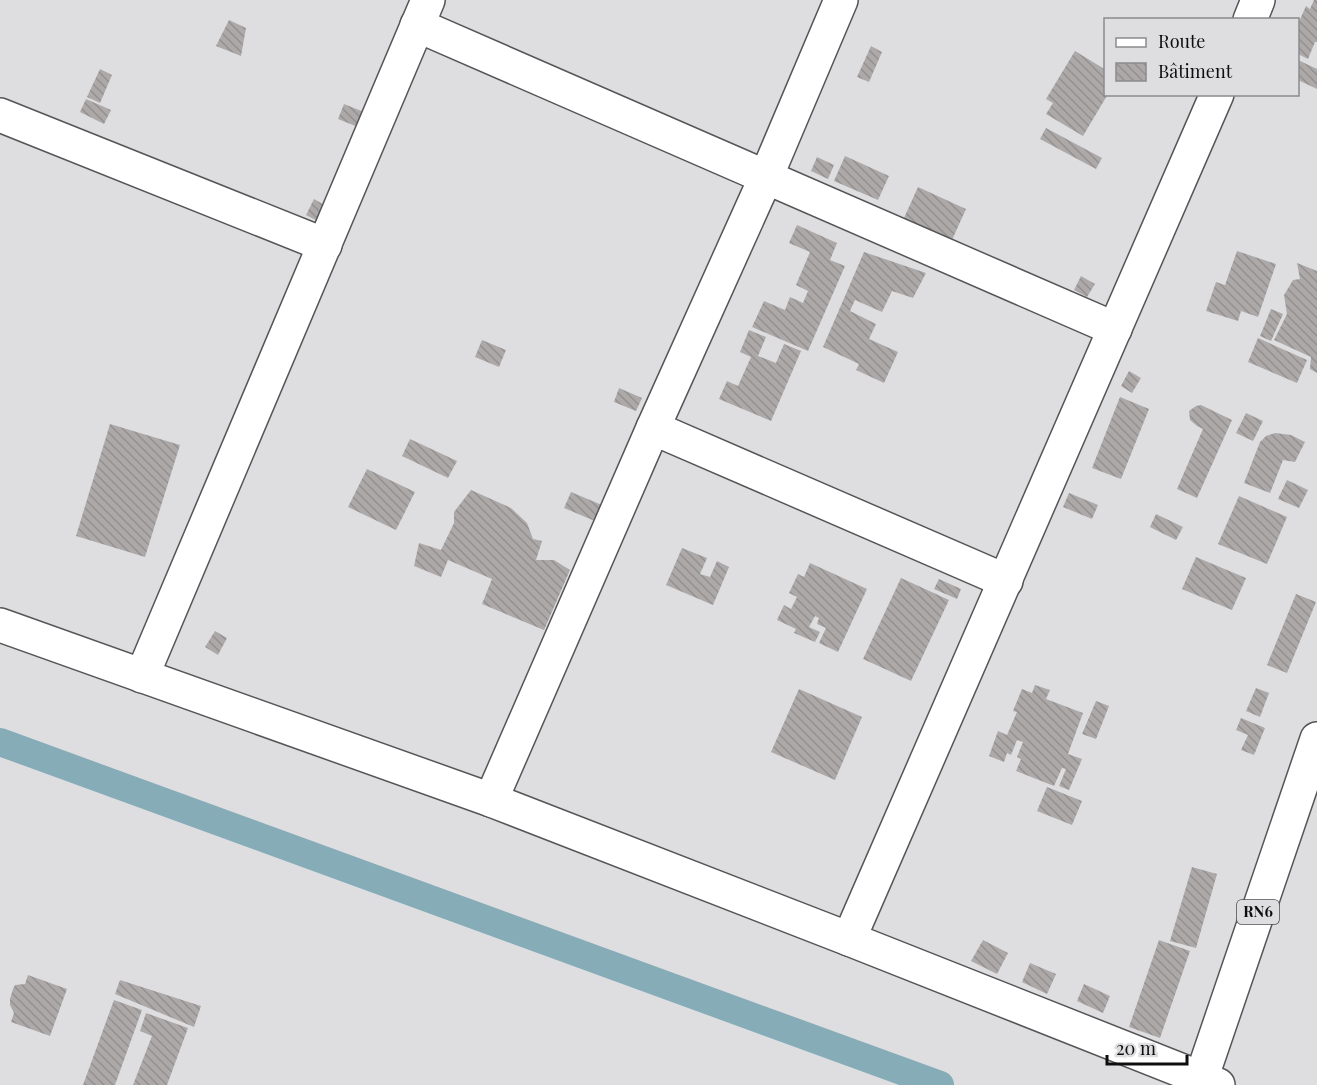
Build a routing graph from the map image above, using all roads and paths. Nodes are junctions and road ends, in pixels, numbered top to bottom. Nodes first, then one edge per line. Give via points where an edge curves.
1 (841, 0) edge
2 (1258, 0) edge
3 (423, 13) edge
4 (1251, 18) edge
5 (1216, 96) edge
6 (0, 115) edge
7 (766, 177) junction
8 (325, 245) junction
9 (1115, 328) junction
10 (653, 428) junction
11 (1006, 581) junction
12 (0, 625) edge
13 (142, 676) junction
14 (1317, 739) edge
15 (491, 800) junction
16 (849, 939) junction
17 (1206, 1083) edge

1 - 7 main road
2 - 4 main road
3 - 7 main road
3 - 8 main road
5 - 9 main road
6 - 8 main road
7 - 9 main road
7 - 10 main road
8 - 13 main road
9 - 11 main road
10 - 11 main road
10 - 15 main road
11 - 16 main road
12 - 13 main road
13 - 15 main road
14 - 17 main road, RN6
15 - 16 main road
16 - 17 main road

